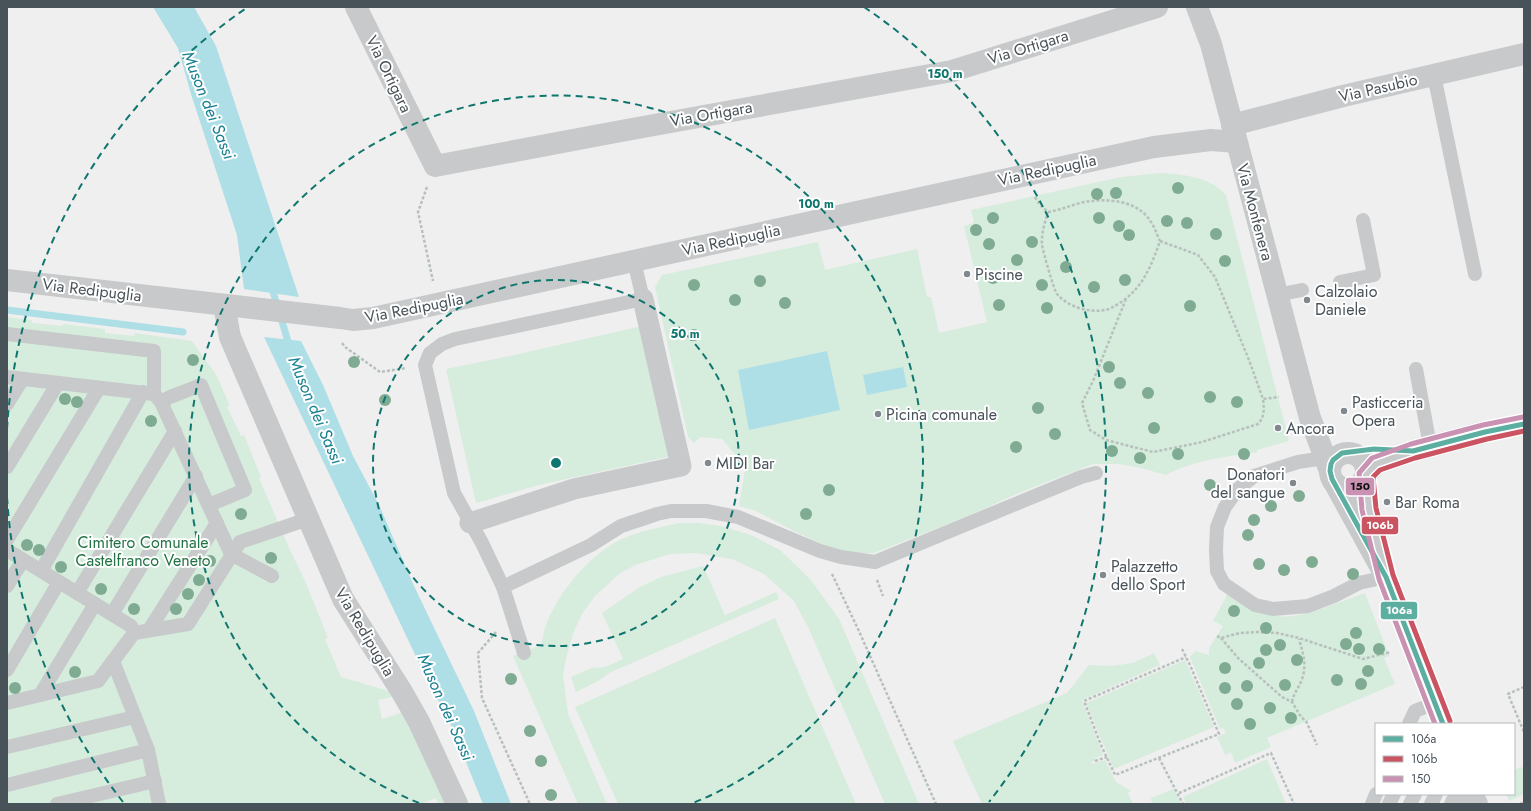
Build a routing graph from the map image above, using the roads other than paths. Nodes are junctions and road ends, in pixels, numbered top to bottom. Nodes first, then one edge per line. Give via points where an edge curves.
1 (356, 7) edge
2 (1157, 7) edge
3 (1197, 7) edge
4 (1524, 54) edge
5 (1434, 75) junction
6 (1234, 134) junction
7 (1363, 220) dead end
8 (634, 260) junction
9 (1475, 274) dead end
10 (7, 280) edge
11 (1340, 282) dead end
12 (1302, 290) dead end
13 (1277, 295) junction
14 (643, 299) junction
15 (233, 306) junction
16 (7, 334) edge
17 (1416, 370) dead end
18 (7, 378) edge
19 (22, 380) junction
20 (58, 383) junction
21 (99, 388) junction
22 (153, 396) junction
23 (7, 404) edge
24 (1524, 424) edge
25 (175, 431) junction
26 (1422, 448) junction
27 (1337, 462) junction
28 (7, 467) edge
29 (1096, 473) dead end
30 (196, 476) junction
31 (1366, 476) junction
32 (209, 505) junction
33 (308, 519) junction
34 (470, 522) junction
35 (217, 524) junction
36 (7, 540) edge
37 (7, 550) edge
38 (231, 554) junction
39 (23, 560) junction
40 (41, 571) junction
41 (272, 576) dead end
42 (1386, 577) junction
43 (59, 582) junction
44 (7, 586) edge
45 (504, 586) junction
46 (77, 593) junction
47 (95, 604) junction
48 (112, 614) junction
49 (150, 630) junction
50 (134, 633) junction
51 (524, 652) dead end
52 (113, 661) junction
53 (7, 670) edge
54 (40, 695) junction
55 (7, 703) edge
56 (135, 717) junction
57 (1438, 717) edge
58 (1409, 723) edge
59 (7, 747) edge
60 (148, 750) junction
61 (154, 781) junction
62 (7, 785) edge
63 (1394, 795) edge
64 (1414, 795) edge
65 (1436, 795) edge
66 (1464, 795) edge
67 (1472, 795) edge
68 (85, 801) edge
69 (57, 804) edge
70 (159, 804) edge
71 (457, 804) edge
72 (1389, 804) edge
73 (1410, 804) edge
74 (1431, 804) edge
75 (1451, 804) edge
76 (1477, 804) edge

1 - 2 street, Via Ortigara via 435,166 952,71
3 - 6 street, Via Monfenera via 1211,44
4 - 5 street, Via Pasubio
5 - 6 street, Via Pasubio via 1343,96
5 - 9 lane
6 - 8 street, Via Redipuglia via 1211,140 1154,146
6 - 13 street, Via Monfenera
7 - 11 lane via 1374,275
8 - 14 lane
8 - 15 street, Via Redipuglia via 373,318 353,320
10 - 15 street, Via Redipuglia
12 - 13 lane
13 - 27 street, Via Monfenera via 1310,418
14 - 34 street via 681,466 574,489
14 - 34 lane via 456,339 442,344 430,353 425,365 454,493
15 - 33 street, Via Redipuglia via 230,337
16 - 22 lane via 154,351
17 - 26 lane
18 - 19 lane
19 - 20 lane
19 - 23 lane
20 - 21 lane
20 - 28 lane
21 - 22 lane
21 - 36 lane
22 - 25 lane
22 - 32 lane via 170,397 201,385 244,490
22 - 40 lane
24 - 26 street
25 - 30 lane
25 - 46 lane
26 - 27 street via 1374,449
26 - 31 street via 1376,464
27 - 31 street via 1357,454 1364,462
27 - 31 street via 1338,486 1350,489 1356,487
27 - 42 street, Via Monfenera
27 - 42 lane via 1298,462 1254,476 1238,489 1225,507 1217,527 1218,571 1224,584 1255,605 1273,608 1308,606 1334,596 1359,582
29 - 45 lane via 875,562 820,551 738,517 706,511 671,511 621,526 591,545
30 - 32 lane
30 - 48 lane
31 - 42 street via 1371,519
32 - 35 lane
33 - 38 lane via 240,542
33 - 71 street, Via Redipuglia via 342,599 419,722
34 - 45 lane
35 - 38 lane
35 - 49 lane
37 - 39 lane
38 - 41 lane
38 - 49 lane via 188,624
39 - 40 lane
39 - 44 lane
40 - 43 lane
42 - 57 street
43 - 46 lane
43 - 53 lane
45 - 51 lane
46 - 47 lane
47 - 48 lane
47 - 54 lane
48 - 50 lane via 131,626
49 - 50 lane
50 - 52 lane
52 - 54 lane via 98,681
52 - 56 lane
54 - 55 lane
56 - 59 lane
56 - 60 lane
57 - 58 lane via 1415,711
60 - 61 lane
60 - 62 lane
61 - 68 lane
61 - 70 lane
63 - 72 lane
64 - 73 lane
65 - 74 lane
66 - 75 lane via 1453,800
67 - 76 street
68 - 69 lane

